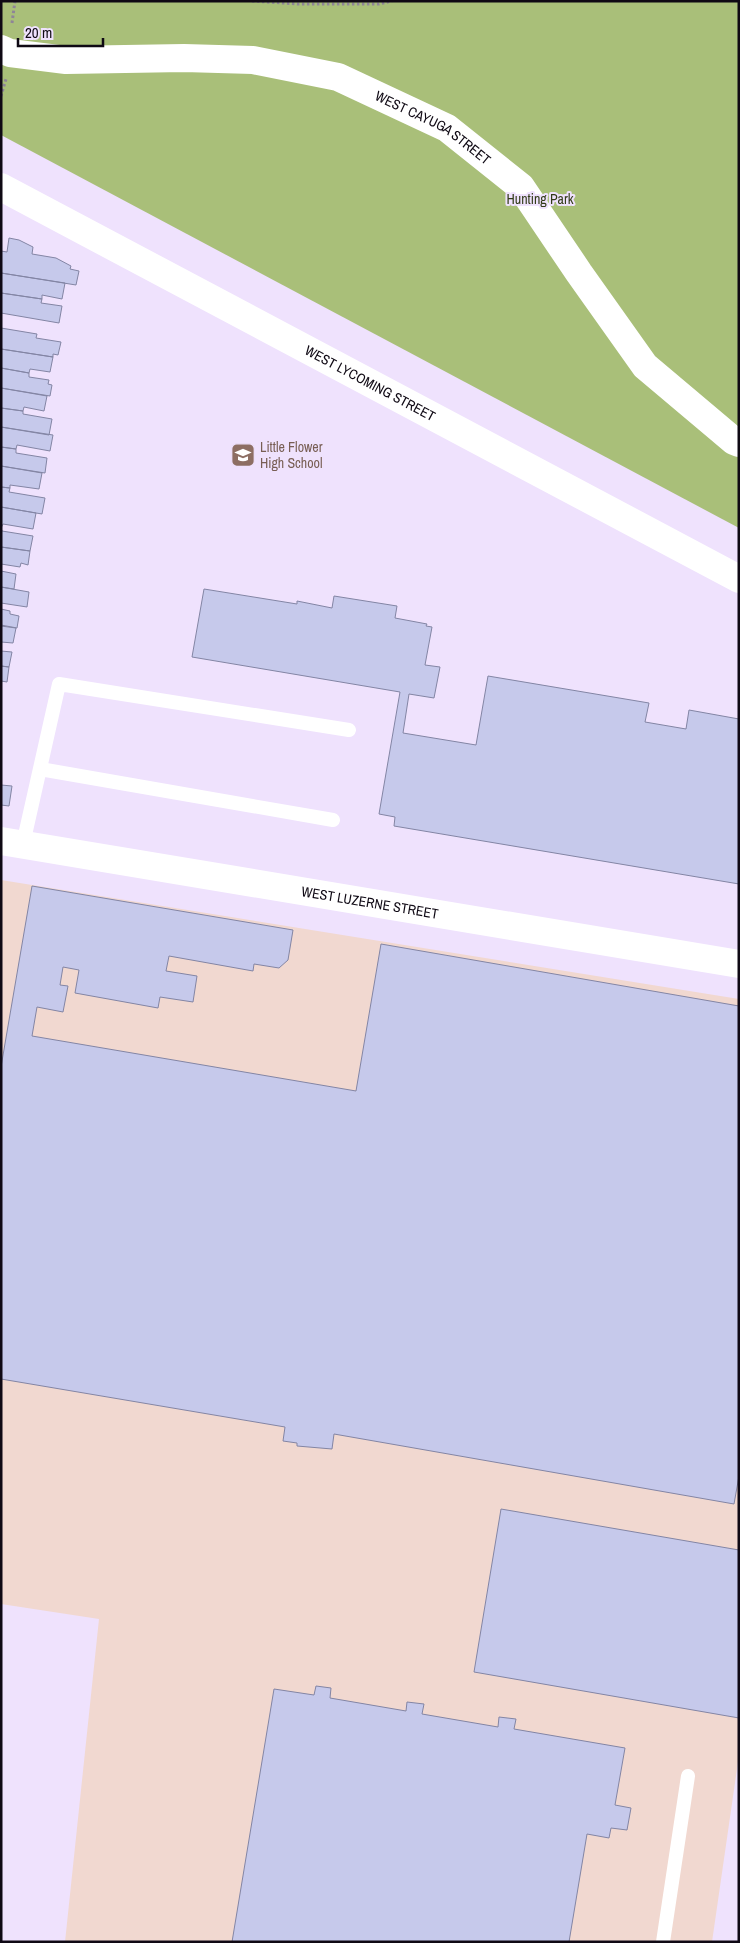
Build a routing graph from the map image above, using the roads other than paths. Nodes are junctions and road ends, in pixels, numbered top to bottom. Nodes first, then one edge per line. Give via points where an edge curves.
1 (1, 49) edge
2 (1, 187) edge
3 (739, 443) edge
4 (739, 580) edge
5 (349, 730) dead end
6 (40, 769) junction
7 (333, 820) dead end
8 (12, 842) edge
9 (739, 964) edge
10 (688, 1776) dead end
11 (663, 1942) edge

1 - 3 street, WEST CAYUGA STREET via 66,60 253,60 338,77 447,128 521,187 645,366
2 - 4 street, WEST LYCOMING STREET
5 - 6 lane via 59,684
6 - 7 lane
6 - 8 lane
8 - 9 street, WEST LUZERNE STREET
10 - 11 lane

